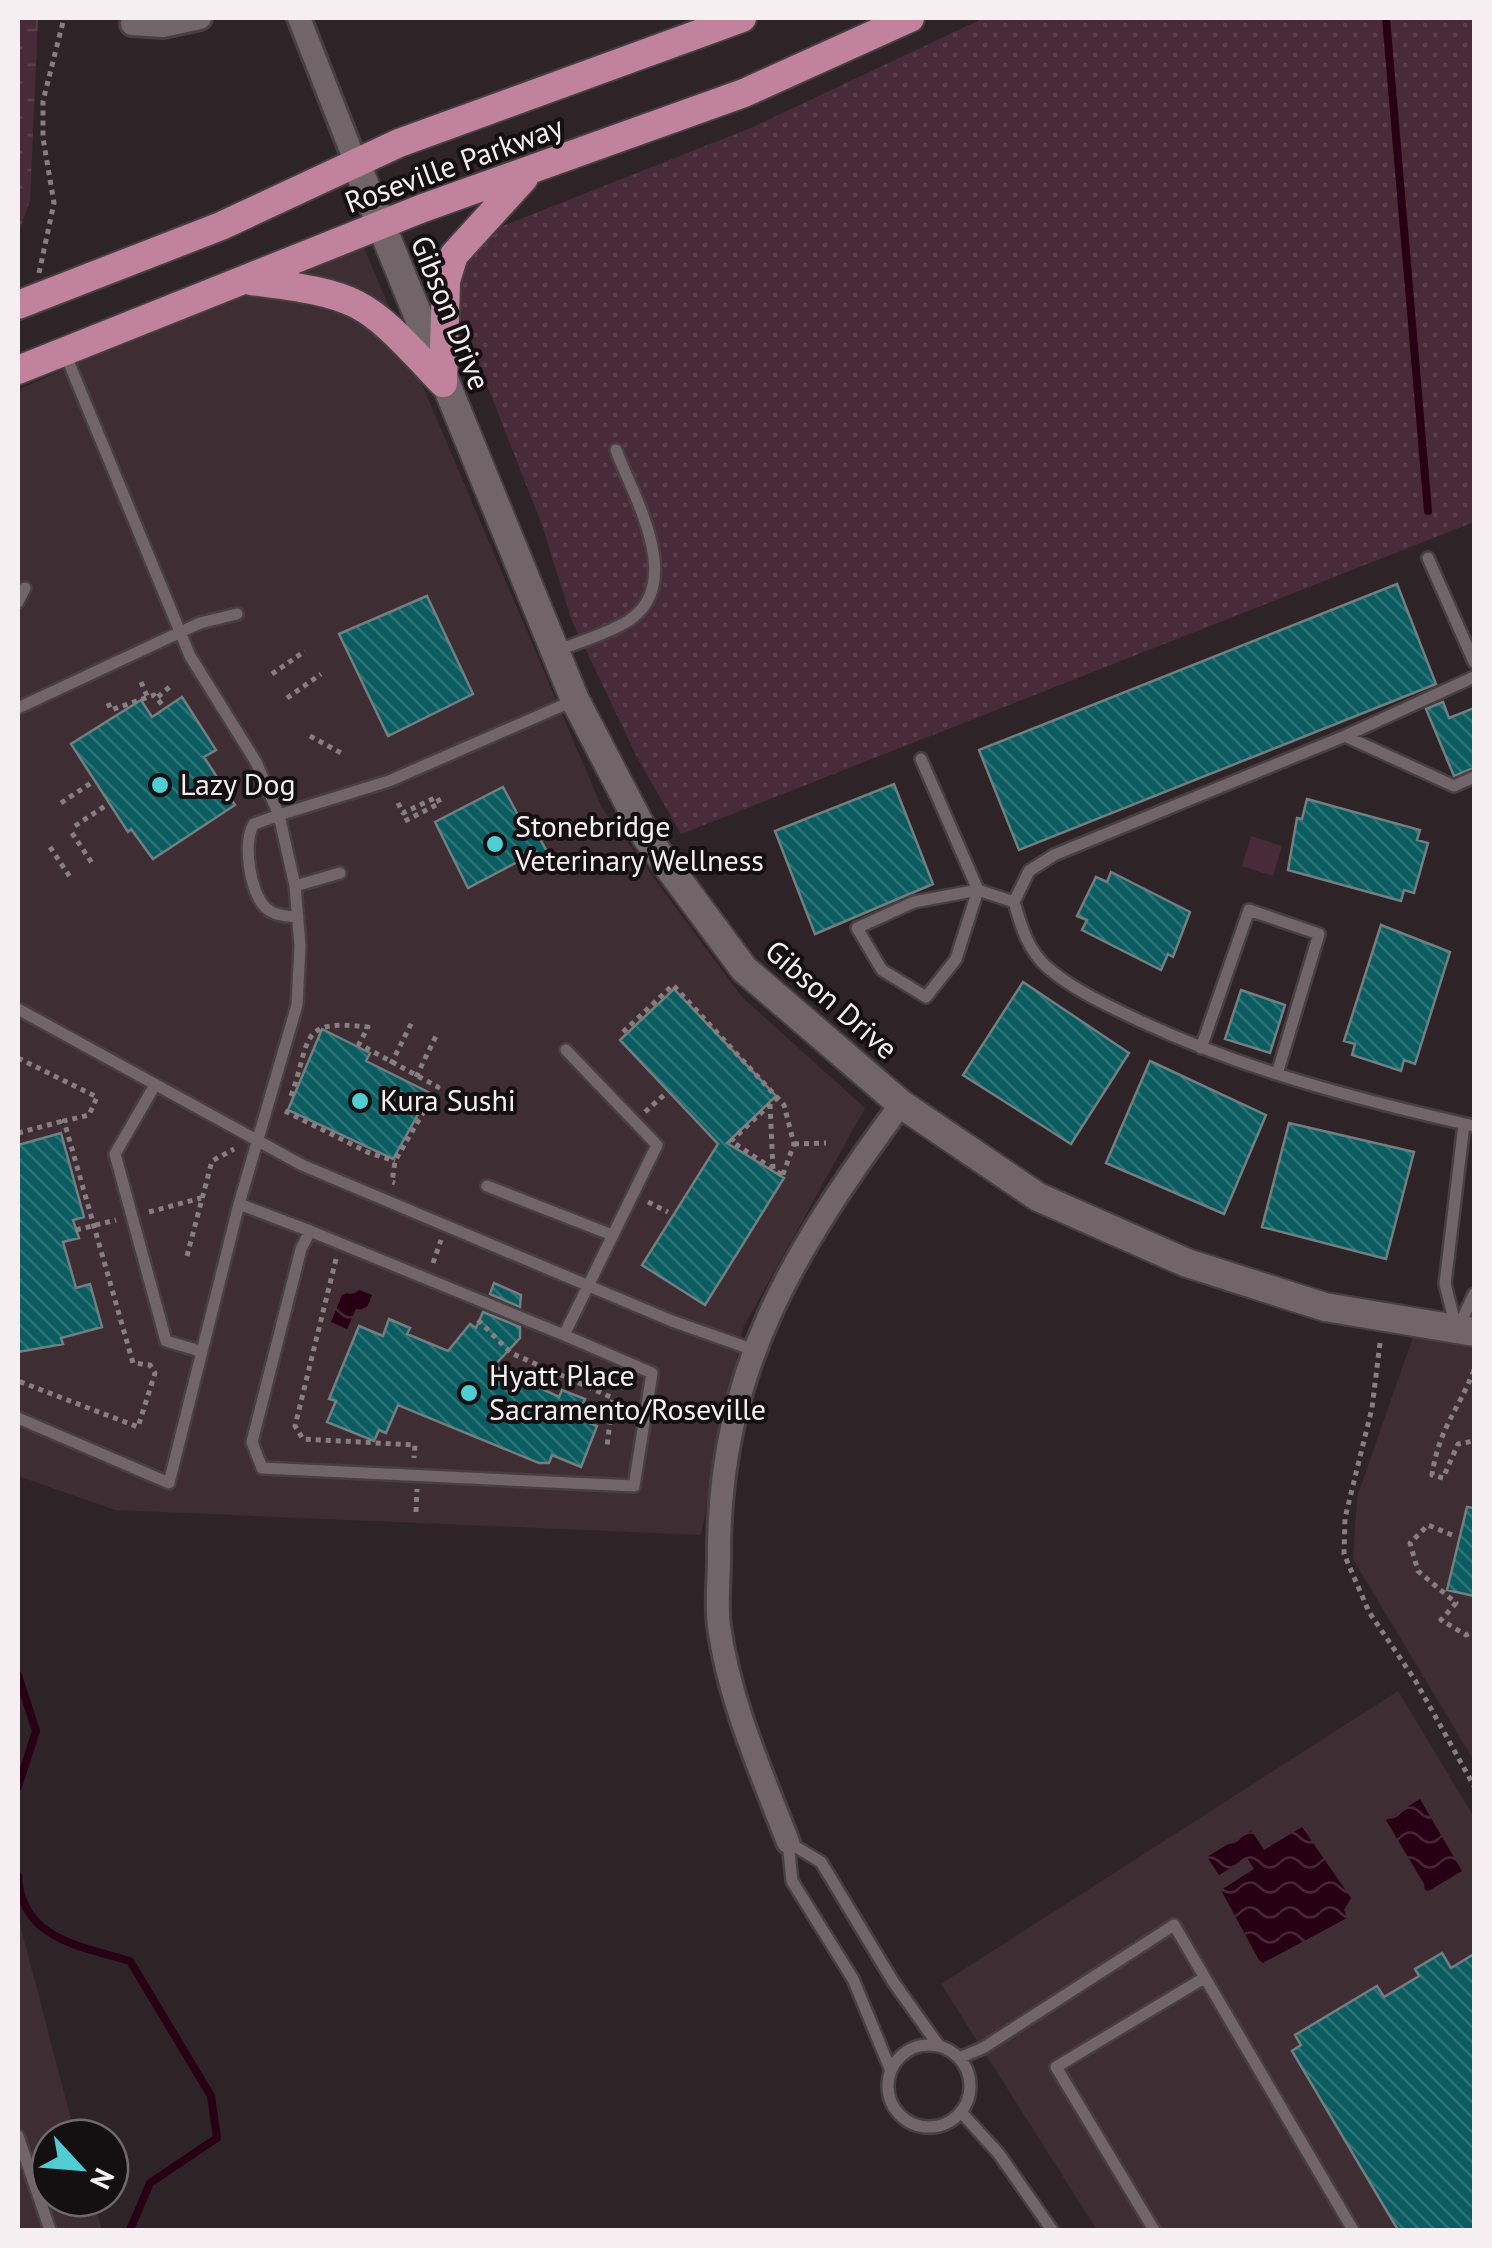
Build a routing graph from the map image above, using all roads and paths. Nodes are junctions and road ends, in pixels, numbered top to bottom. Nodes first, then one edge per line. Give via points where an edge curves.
1 (64, 18) edge
2 (200, 18) edge
3 (298, 18) edge
4 (742, 18) edge
5 (910, 18) edge
6 (132, 24) dead end
7 (355, 161) junction
8 (529, 174) junction
9 (380, 226) junction
10 (247, 280) junction
11 (30, 300) edge
12 (64, 352) junction
13 (18, 370) edge
14 (443, 382) junction
15 (616, 450) dead end
16 (1428, 558) dead end
17 (25, 588) dead end
18 (18, 602) edge
19 (237, 614) dead end
20 (180, 632) junction
21 (306, 652) dead end
22 (552, 653) junction
23 (1474, 662) edge
24 (272, 674) dead end
25 (321, 674) dead end
26 (1474, 678) edge
27 (140, 682) dead end
28 (173, 684) dead end
29 (147, 696) junction
30 (158, 696) junction
31 (287, 698) dead end
32 (574, 700) junction
33 (108, 703) dead end
34 (18, 708) edge
35 (165, 708) dead end
36 (310, 736) dead end
37 (1345, 736) junction
38 (343, 754) dead end
39 (921, 759) dead end
40 (1474, 777) edge
41 (91, 784) dead end
42 (61, 803) dead end
43 (398, 803) dead end
44 (105, 806) dead end
45 (280, 815) junction
46 (401, 823) dead end
47 (50, 847) dead end
48 (92, 863) dead end
49 (340, 873) dead end
50 (70, 877) dead end
51 (295, 886) junction
52 (978, 890) junction
53 (1014, 902) junction
54 (298, 917) junction
55 (18, 1009) edge
56 (412, 1022) dead end
57 (623, 1032) dead end
58 (436, 1036) dead end
59 (1200, 1048) junction
60 (566, 1050) dead end
61 (18, 1058) edge
62 (390, 1064) junction
63 (1276, 1074) junction
64 (416, 1077) junction
65 (155, 1085) junction
66 (665, 1094) dead end
67 (778, 1097) junction
68 (770, 1104) junction
69 (901, 1104) junction
70 (64, 1121) junction
71 (635, 1122) junction
72 (1469, 1125) edge
73 (18, 1133) edge
74 (256, 1142) junction
75 (826, 1143) dead end
76 (794, 1144) junction
77 (234, 1149) dead end
78 (395, 1161) junction
79 (773, 1169) junction
80 (1457, 1180) junction
81 (1474, 1182) edge
82 (487, 1186) dead end
83 (408, 1188) dead end
84 (202, 1198) junction
85 (239, 1204) junction
86 (146, 1212) dead end
87 (116, 1220) dead end
88 (94, 1226) junction
89 (76, 1230) dead end
90 (310, 1231) junction
91 (612, 1235) junction
92 (441, 1240) dead end
93 (186, 1256) dead end
94 (336, 1259) dead end
95 (432, 1266) dead end
96 (587, 1284) junction
97 (1474, 1294) edge
98 (472, 1314) dead end
99 (1382, 1320) junction
100 (1466, 1331) edge
101 (564, 1335) junction
102 (754, 1350) junction
103 (200, 1352) junction
104 (582, 1358) dead end
105 (1474, 1370) edge
106 (573, 1380) junction
107 (18, 1381) edge
108 (18, 1418) edge
109 (1474, 1441) edge
110 (607, 1446) dead end
111 (416, 1474) junction
112 (416, 1512) dead end
113 (1452, 1535) dead end
114 (1474, 1631) edge
115 (1474, 1786) edge
116 (788, 1842) junction
117 (1204, 1978) junction
118 (939, 2046) junction
119 (959, 2058) junction
120 (891, 2071) junction
121 (960, 2112) junction
122 (18, 2136) edge
123 (50, 2230) edge
124 (1052, 2230) edge
125 (1154, 2230) edge
126 (1353, 2230) edge

1 - 11 path via 43,101 54,203
2 - 6 street
3 - 7 street
4 - 7 main road, Roseville Parkway
5 - 8 main road, Roseville Parkway via 744,93
7 - 9 street, Gibson Drive
7 - 11 main road, Roseville Parkway via 221,226
8 - 9 main road, Roseville Parkway
8 - 14 main road via 454,254 446,281
9 - 10 main road, Roseville Parkway
9 - 14 street, Gibson Drive
10 - 12 main road, Roseville Parkway
10 - 14 main road via 351,298 378,314
12 - 13 main road, Roseville Parkway
12 - 20 lane
14 - 22 street, Gibson Drive
15 - 22 lane via 655,554 653,592 630,620
16 - 23 lane
17 - 18 lane
19 - 20 lane
20 - 34 lane
20 - 45 lane
21 - 24 path
22 - 32 street, Gibson Drive
25 - 31 path
26 - 37 lane
27 - 29 path
28 - 30 path
29 - 30 path
29 - 33 path via 110,710
30 - 35 path
32 - 45 lane via 389,782
32 - 69 street, Gibson Drive via 647,838 744,970
36 - 38 path
37 - 40 lane via 1454,786
37 - 53 lane via 1054,855 1029,871
39 - 52 lane
41 - 42 path
43 - 46 path via 403,814 437,797 440,803
44 - 48 path via 73,829
45 - 51 lane
45 - 54 lane via 254,824 246,849 257,898 280,916
47 - 50 path
49 - 51 lane
51 - 54 lane
52 - 52 lane via 914,902 858,928 882,970 926,997 956,959
52 - 53 lane
53 - 59 lane via 1023,934 1046,967 1095,1000
54 - 74 lane via 297,1005
55 - 65 lane
56 - 62 path
57 - 67 path via 673,985
58 - 64 path
59 - 63 lane
59 - 63 lane via 1250,910 1319,934
60 - 71 lane
61 - 70 path via 97,1097 89,1115
62 - 64 path
62 - 78 path via 360,1044 368,1027 326,1024 311,1036 284,1113
63 - 72 lane
64 - 78 path via 438,1088
65 - 74 lane
65 - 103 lane via 115,1154 166,1341
66 - 71 path
67 - 68 path
67 - 76 path via 790,1116
68 - 79 path
68 - 79 path via 731,1141
69 - 99 street, Gibson Drive via 1038,1197 1186,1262
69 - 102 street via 806,1238
70 - 73 path
70 - 88 path
71 - 91 lane via 657,1145
72 - 80 lane
74 - 85 lane
74 - 96 lane
75 - 76 path
76 - 79 path via 782,1176
77 - 84 path via 212,1161
78 - 83 path via 392,1182
80 - 81 lane
80 - 100 lane via 1445,1284
82 - 91 lane
84 - 86 path
84 - 93 path
85 - 90 lane
85 - 103 lane
87 - 88 path
88 - 89 path
88 - 107 path via 133,1363 155,1373 142,1422 130,1428
90 - 101 lane
90 - 111 lane via 252,1442 262,1468
91 - 96 lane
92 - 95 path
94 - 111 path via 295,1426 303,1439 414,1445
96 - 101 lane
96 - 102 lane
97 - 100 lane
98 - 106 path via 510,1352
99 - 100 street, Gibson Drive
99 - 115 path via 1372,1408 1342,1534 1344,1554 1369,1612
101 - 111 lane via 652,1373 634,1486
102 - 116 street via 720,1508 719,1625 747,1738
103 - 108 lane via 169,1482
104 - 106 path
105 - 109 path via 1443,1426 1432,1475 1443,1478 1458,1444
106 - 110 path via 614,1398
111 - 112 path
113 - 114 path via 1428,1526 1410,1543 1418,1571 1456,1604 1441,1620 1466,1635
116 - 118 lane via 821,1862
116 - 120 lane via 792,1881 853,1979
117 - 119 lane via 1174,1924
117 - 125 lane via 1056,2067
117 - 126 lane
118 - 119 lane
118 - 120 lane via 916,2047
119 - 121 lane via 969,2079
120 - 121 lane via 889,2094 909,2121 942,2124
121 - 124 lane
122 - 123 lane

